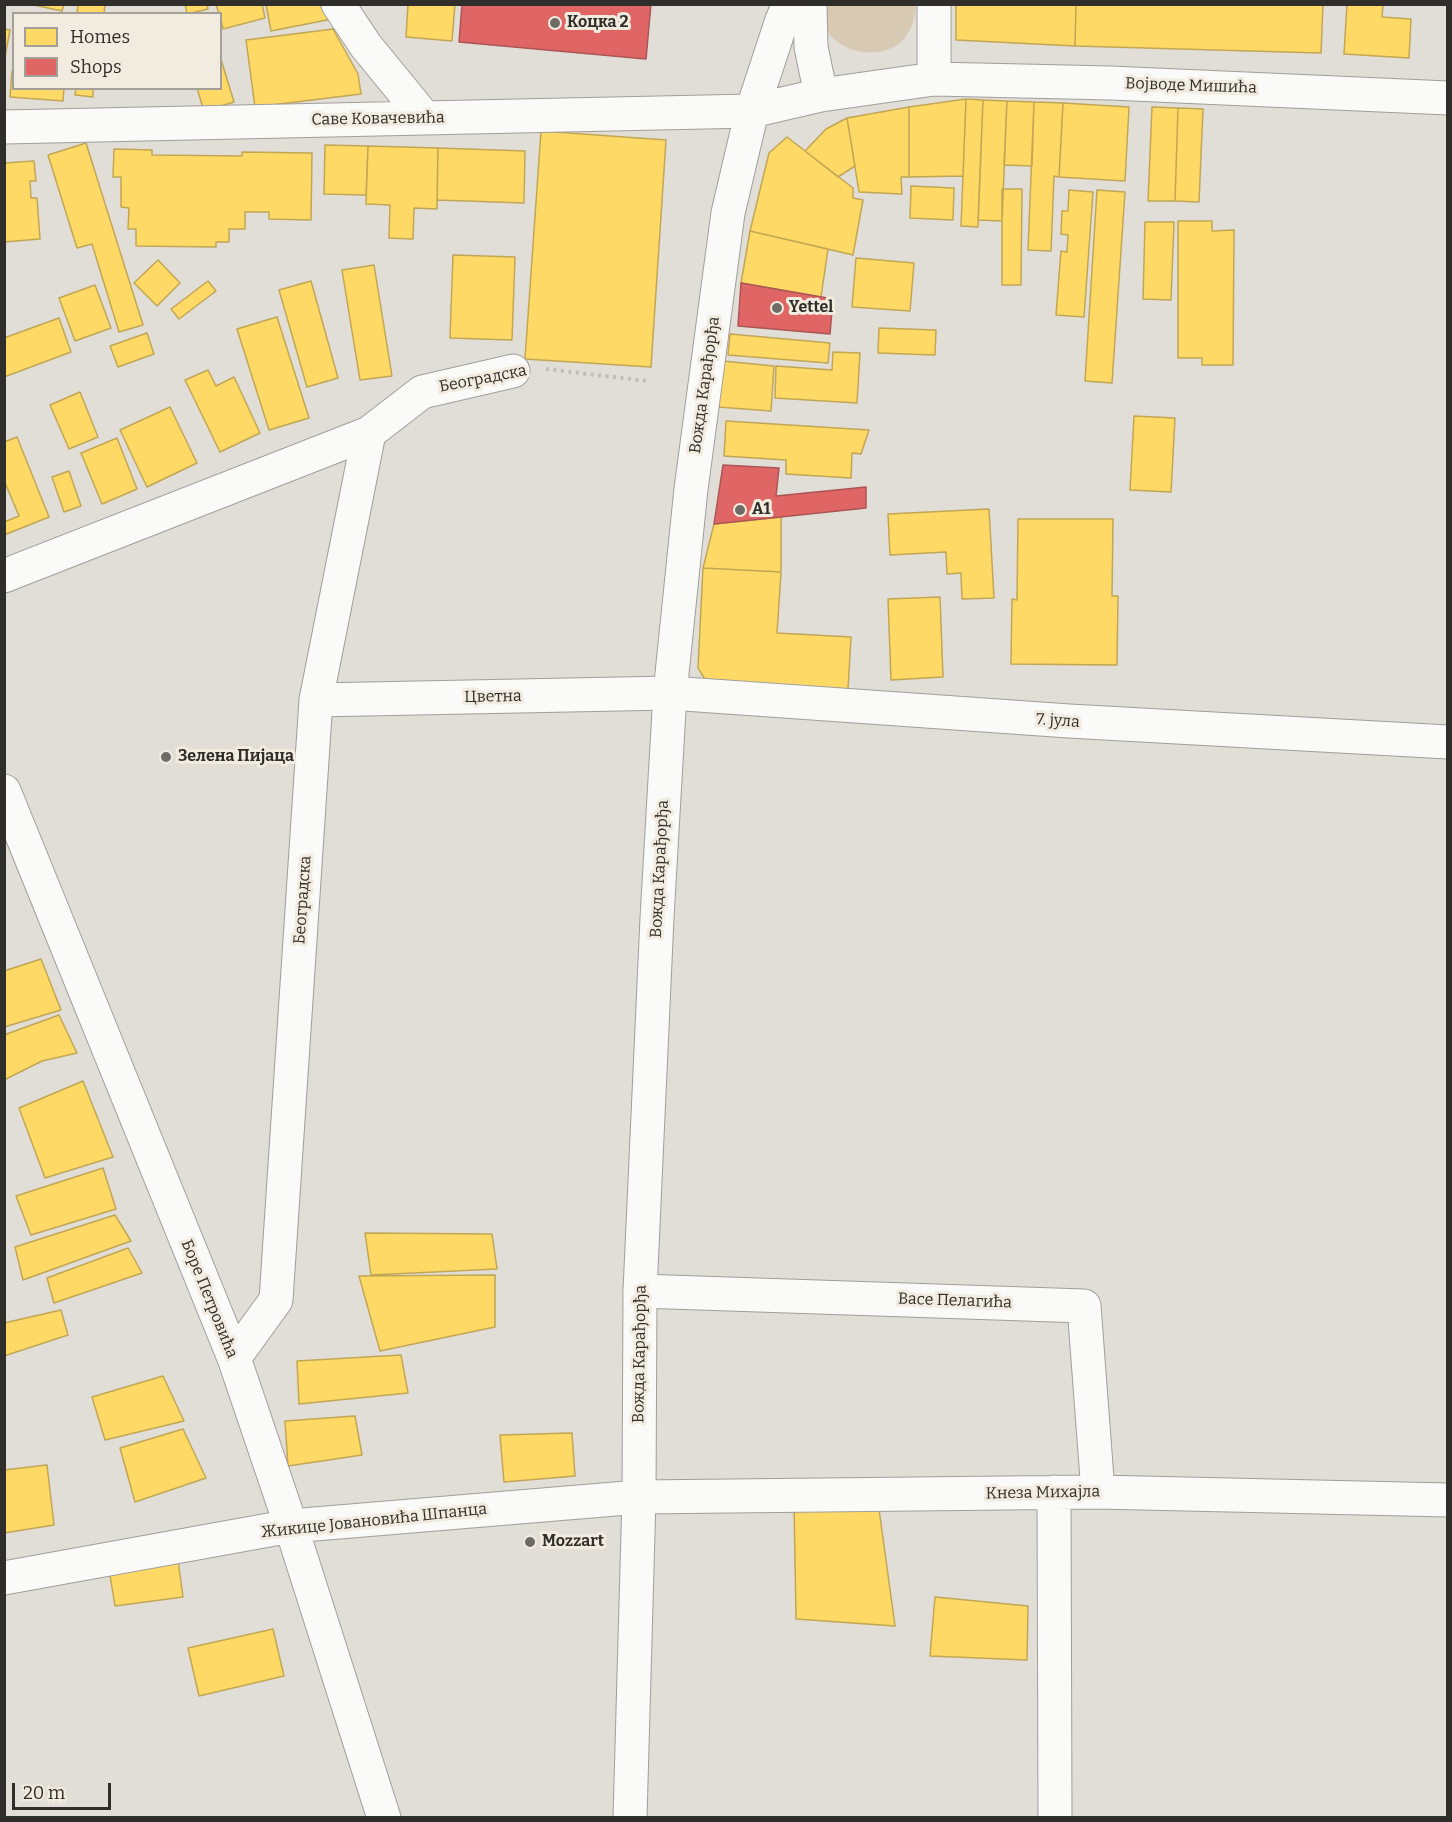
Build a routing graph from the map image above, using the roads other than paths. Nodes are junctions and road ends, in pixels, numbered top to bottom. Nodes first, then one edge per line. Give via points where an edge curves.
1 (338, 4) edge
2 (789, 4) edge
3 (810, 4) edge
4 (934, 4) edge
5 (934, 79) junction
6 (821, 95) junction
7 (1448, 98) edge
8 (752, 111) junction
9 (425, 118) junction
10 (4, 127) edge
11 (513, 371) road end
12 (369, 432) junction
13 (4, 576) edge
14 (670, 693) junction
15 (316, 700) junction
16 (1448, 742) edge
17 (4, 791) edge
18 (640, 1291) junction
19 (234, 1358) junction
20 (1054, 1492) junction
21 (1098, 1492) junction
22 (639, 1497) junction
23 (1448, 1500) edge
24 (291, 1526) junction
25 (4, 1578) edge
26 (384, 1818) edge
27 (630, 1818) edge
28 (1055, 1818) edge

1 - 9 street via 366,46
2 - 8 street, Вожда Карађорђа
3 - 6 street via 811,47
4 - 5 street
5 - 6 street
5 - 7 street, Војводе Мишића
6 - 8 street
8 - 9 street, Саве Ковачевића
8 - 14 street, Вожда Карађорђа via 728,213 691,489
9 - 10 street, Саве Ковачевића
11 - 12 street, Београдска via 422,392
12 - 13 street, Београдска
12 - 15 street, Београдска
14 - 15 street, Цветна
14 - 16 street, 7. јула via 1081,722
14 - 18 street, Вожда Карађорђа
15 - 19 street, Београдска via 276,1300
17 - 19 street, Боре Петровића
18 - 21 street, Васе Пелагића via 1084,1306
18 - 22 street, Вожда Карађорђа
19 - 24 street, Боре Петровића
20 - 21 street, Кнеза Михајла
20 - 22 street, Кнеза Михајла
20 - 28 street
21 - 23 street, Кнеза Михајла
22 - 24 street, Жикице Јовановића Шпанца
22 - 27 street, Вожда Карађорђа
24 - 25 street, Жикице Јовановића Шпанца
24 - 26 street, Боре Петровића

